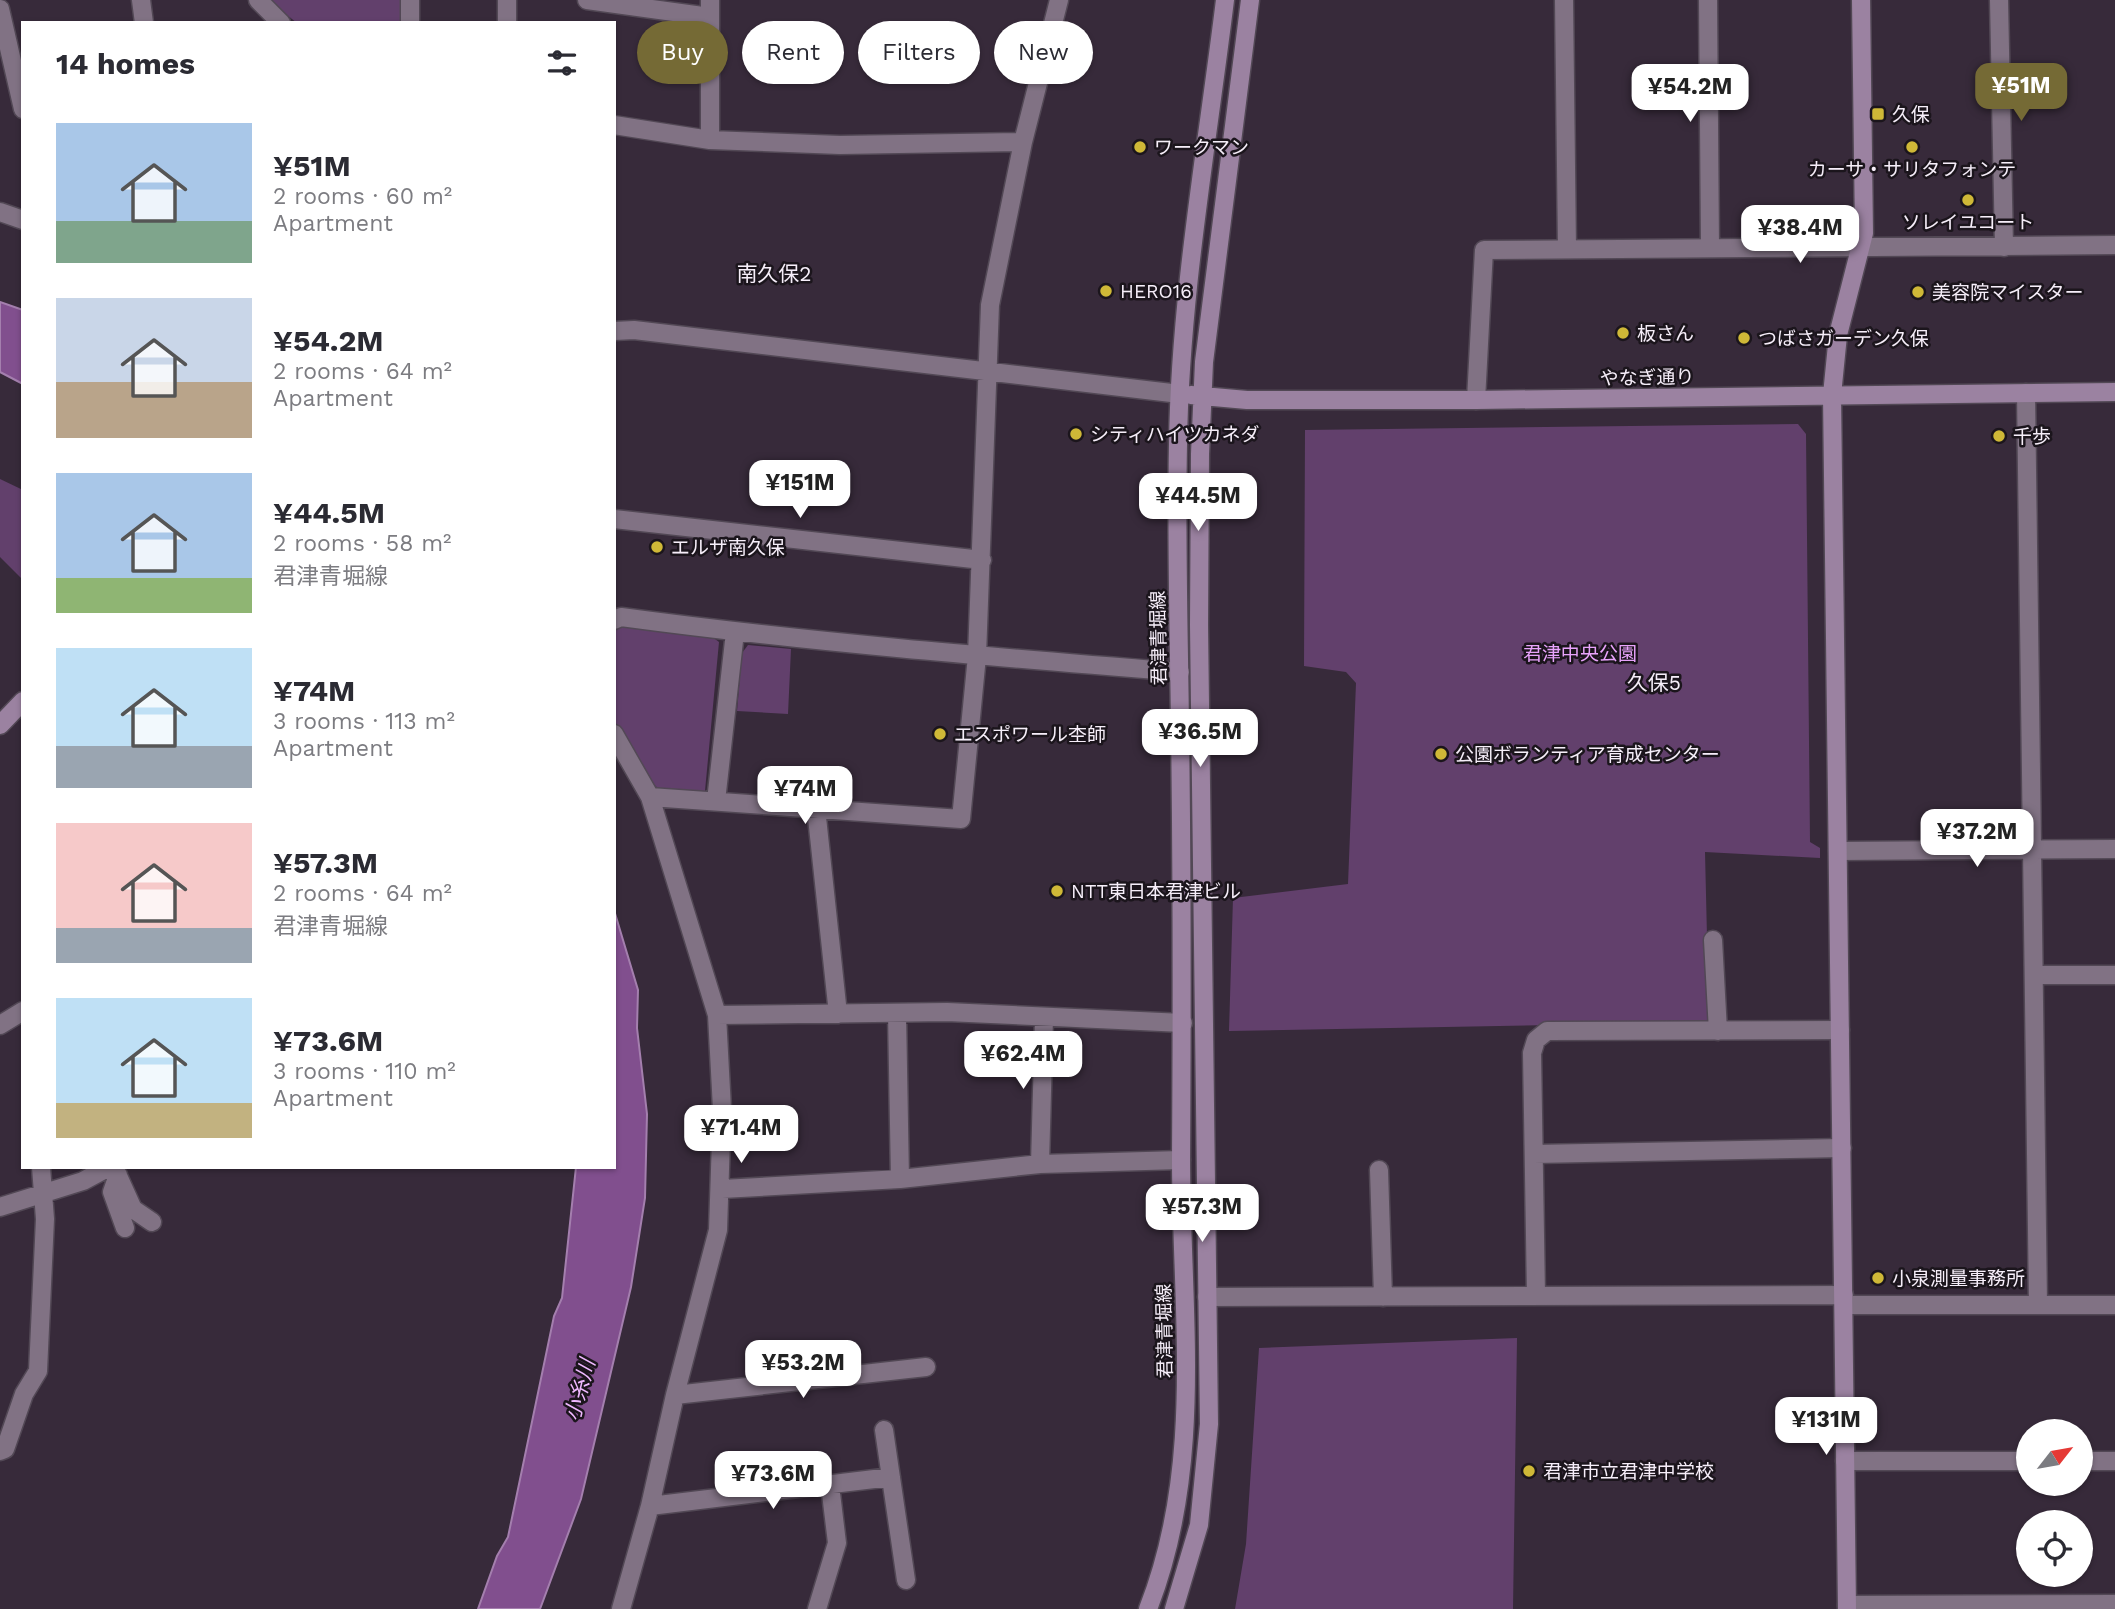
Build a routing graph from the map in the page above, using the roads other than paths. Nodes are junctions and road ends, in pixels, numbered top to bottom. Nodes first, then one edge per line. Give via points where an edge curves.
1 (141, 0) edge
2 (258, 0) edge
3 (411, 0) edge
4 (507, 0) edge
5 (587, 0) edge
6 (1059, 0) edge
7 (1225, 0) edge
8 (1250, 0) edge
9 (1564, 0) edge
10 (1708, 0) edge
11 (1861, 0) edge
12 (1999, 0) edge
13 (0, 9) edge
14 (710, 9) edge
15 (144, 21) edge
16 (279, 21) edge
17 (410, 21) edge
18 (507, 21) edge
19 (21, 100) edge
20 (616, 125) edge
21 (710, 140) junction
22 (1023, 142) junction
23 (0, 212) edge
24 (21, 219) edge
25 (1861, 245) junction
26 (2115, 245) edge
27 (1710, 247) junction
28 (2004, 247) junction
29 (1567, 248) junction
30 (616, 331) edge
31 (990, 371) junction
32 (2115, 392) edge
33 (2026, 393) junction
34 (1180, 394) junction
35 (1832, 395) junction
36 (1202, 396) junction
37 (1476, 400) junction
38 (616, 519) edge
39 (982, 560) junction
40 (616, 619) edge
41 (735, 632) junction
42 (977, 656) junction
43 (1180, 672) junction
44 (21, 703) edge
45 (0, 725) edge
46 (616, 737) edge
47 (650, 797) junction
48 (716, 801) junction
49 (816, 808) junction
50 (2115, 849) edge
51 (2032, 850) junction
52 (1838, 851) junction
53 (1713, 940) dead end
54 (2034, 975) junction
55 (2115, 975) edge
56 (21, 1012) edge
57 (897, 1013) junction
58 (838, 1014) junction
59 (717, 1015) junction
60 (1044, 1018) junction
61 (1184, 1023) junction
62 (0, 1025) edge
63 (1840, 1030) junction
64 (1718, 1031) junction
65 (1842, 1148) junction
66 (1534, 1154) junction
67 (1181, 1160) junction
68 (1040, 1164) junction
69 (41, 1169) edge
70 (114, 1170) edge
71 (1379, 1170) dead end
72 (900, 1179) junction
73 (722, 1189) junction
74 (44, 1193) junction
75 (0, 1207) edge
76 (152, 1222) dead end
77 (125, 1228) dead end
78 (1536, 1296) junction
79 (1207, 1297) junction
80 (1382, 1297) junction
81 (1844, 1300) junction
82 (2038, 1305) junction
83 (2115, 1305) edge
84 (926, 1367) dead end
85 (675, 1395) junction
86 (884, 1430) dead end
87 (0, 1451) edge
88 (1846, 1461) junction
89 (2016, 1461) edge
90 (2093, 1461) edge
91 (2115, 1461) edge
92 (891, 1477) junction
93 (830, 1485) junction
94 (650, 1506) junction
95 (905, 1580) dead end
96 (2115, 1604) edge
97 (1847, 1607) edge
98 (1993, 1607) edge
99 (621, 1609) edge
100 (817, 1609) edge
101 (1148, 1609) edge
102 (1174, 1609) edge

1 - 15 street
2 - 16 street
3 - 17 street
4 - 18 street
5 - 14 street
6 - 22 street
7 - 34 main road, 君津青堀線
8 - 36 main road
9 - 29 street
10 - 27 street
11 - 25 main road
12 - 28 street
13 - 19 street
14 - 21 street
20 - 21 street
21 - 22 street via 840,145
22 - 31 street via 990,305
23 - 24 street
25 - 27 street
25 - 28 street via 1891,249
25 - 35 main road via 1836,348
26 - 28 street
27 - 29 street
29 - 37 street via 1484,250
30 - 31 street
31 - 34 street
31 - 39 street
32 - 33 main road, やなぎ通り
33 - 35 main road, やなぎ通り
33 - 51 street
34 - 36 main road, やなぎ通り
34 - 43 main road, 君津青堀線
35 - 37 main road, やなぎ通り
35 - 52 main road
36 - 37 main road, やなぎ通り
36 - 79 main road via 1199,625
38 - 39 street
39 - 42 street
40 - 41 street
41 - 42 street
41 - 48 street
42 - 43 street
42 - 49 street via 961,819
43 - 61 main road, 君津青堀線
44 - 45 main road
46 - 47 street
47 - 48 street
47 - 59 street
48 - 49 street
49 - 58 street
50 - 51 street
51 - 52 street
51 - 54 street
52 - 63 main road
53 - 64 street
54 - 55 street
54 - 82 street
56 - 62 street
57 - 58 street
57 - 60 street
57 - 72 street
58 - 59 street
59 - 73 street
60 - 61 street
60 - 68 street
61 - 67 main road, 君津青堀線
63 - 64 street
63 - 65 main road
64 - 66 street via 1546,1031 1536,1040 1532,1053
65 - 66 street
65 - 81 main road
66 - 78 street
67 - 68 street
67 - 101 main road, 君津青堀線 via 1186,1413 1180,1495 1164,1568
68 - 72 street
69 - 74 street
70 - 74 street
70 - 76 street via 133,1209
70 - 77 street via 111,1192
71 - 80 street
72 - 73 street
73 - 85 street via 707,1280
74 - 75 street
74 - 87 street via 38,1371
78 - 80 street
78 - 81 street
79 - 80 street
79 - 102 main road via 1205,1480 1199,1525
81 - 82 street
81 - 88 main road
82 - 83 street
84 - 85 street
85 - 94 street
86 - 92 street
88 - 89 street
88 - 97 main road
90 - 91 street
92 - 93 street
92 - 95 street
93 - 94 street
93 - 100 street via 837,1543
94 - 99 street
96 - 98 street
97 - 98 street

